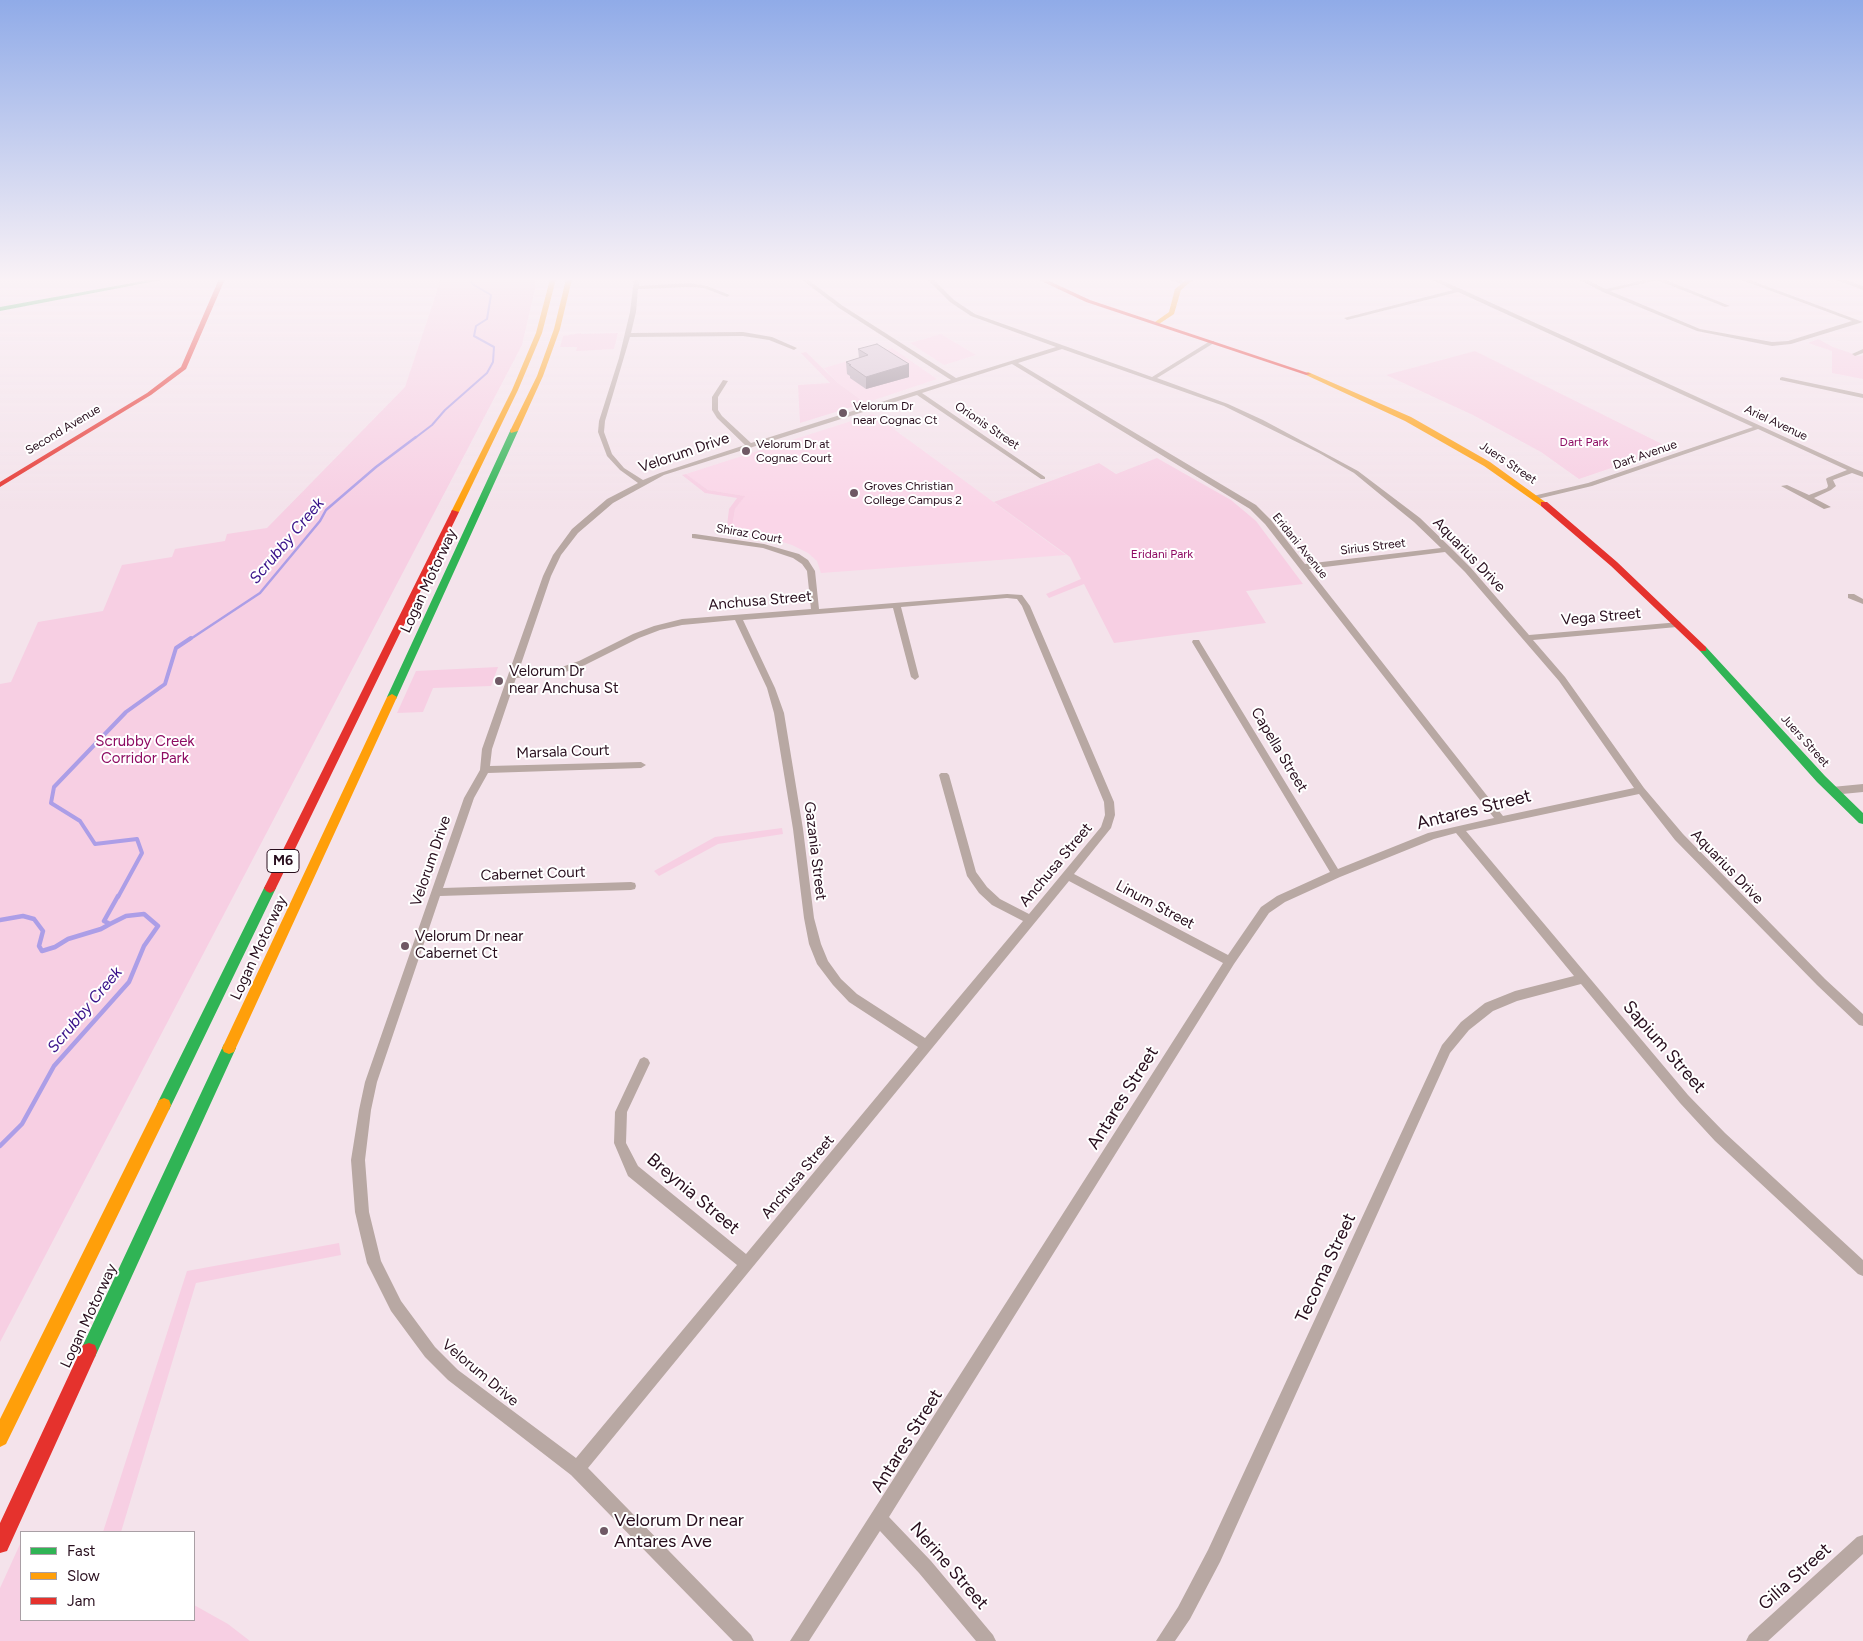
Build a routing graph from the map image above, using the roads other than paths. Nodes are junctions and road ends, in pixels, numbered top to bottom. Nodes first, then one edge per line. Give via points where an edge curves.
1 (189, 356) edge
2 (529, 356) edge
3 (548, 356) edge
4 (623, 356) edge
5 (917, 356) edge
6 (1036, 356) edge
7 (1085, 356) edge
8 (1190, 356) edge
9 (1253, 356) edge
10 (1603, 356) edge
11 (1014, 363) junction
12 (1152, 379) junction
13 (1782, 379) dead end
14 (725, 381) dead end
15 (956, 381) junction
16 (918, 393) junction
17 (1863, 396) edge
18 (1759, 427) junction
19 (750, 446) junction
20 (1853, 470) junction
21 (1863, 475) edge
22 (1043, 478) dead end
23 (642, 483) junction
24 (0, 485) edge
25 (1785, 486) dead end
26 (1536, 498) junction
27 (1808, 498) junction
28 (1827, 507) dead end
29 (695, 536) dead end
30 (1447, 549) junction
31 (1303, 567) junction
32 (1851, 596) dead end
33 (1863, 602) edge
34 (896, 605) junction
35 (815, 612) junction
36 (738, 618) junction
37 (1677, 624) junction
38 (1527, 638) junction
39 (1196, 642) dead end
40 (512, 676) junction
41 (915, 677) dead end
42 (642, 765) dead end
43 (485, 770) junction
44 (944, 775) dead end
45 (1863, 788) edge
46 (1641, 790) junction
47 (1832, 791) junction
48 (1500, 820) junction
49 (1863, 820) edge
50 (1458, 829) junction
51 (1336, 874) junction
52 (1067, 875) junction
53 (631, 886) dead end
54 (437, 892) junction
55 (1030, 919) junction
56 (1230, 961) junction
57 (1582, 980) junction
58 (1863, 1021) edge
59 (926, 1044) junction
60 (644, 1063) dead end
61 (746, 1263) junction
62 (1863, 1269) edge
63 (0, 1438) edge
64 (577, 1469) junction
65 (879, 1518) junction
66 (1863, 1543) edge
67 (0, 1544) edge
68 (744, 1641) edge
69 (799, 1641) edge
70 (987, 1641) edge
71 (1165, 1641) edge
72 (1755, 1641) edge

1 - 24 main road, Second Avenue via 184,368 149,394
2 - 63 main road, Logan Motorway / M6
3 - 67 main road, Logan Motorway / M6
4 - 23 street via 601,432 609,455
5 - 15 street
6 - 11 street, Velorum Drive
7 - 12 street, Aquarius Drive
8 - 12 street
9 - 26 main road, Juers Street via 1309,374 1382,406 1461,448
10 - 18 street, Ariel Avenue
11 - 15 street, Velorum Drive
11 - 31 street, Eridani Avenue via 1253,507
12 - 30 street, Aquarius Drive via 1226,405 1356,472 1417,520
13 - 17 street
14 - 19 street via 715,397 715,410
15 - 16 street, Velorum Drive
16 - 19 street, Velorum Drive
16 - 22 street, Orionis Street
18 - 20 street, Ariel Avenue
18 - 26 street, Dart Avenue via 1590,485
19 - 23 street, Velorum Drive
20 - 21 street, Ariel Avenue
20 - 27 street via 1829,479 1832,486 1829,489
23 - 40 street, Velorum Drive via 597,511 561,548 547,576
25 - 27 street
26 - 37 main road, Juers Street via 1614,564
27 - 28 street
29 - 35 street, Shiraz Court via 764,546 796,556 811,571
30 - 31 street, Sirius Street
30 - 38 street, Aquarius Drive
31 - 48 street, Eridani Avenue
32 - 33 street
34 - 35 street, Anchusa Street
34 - 41 street
34 - 52 street, Anchusa Street via 1007,596 1024,601 1109,802 1106,828
35 - 36 street, Anchusa Street
36 - 40 street, Anchusa Street via 682,622 657,628 558,672
36 - 59 street, Gazania Street via 771,688 779,714 809,918 823,964 853,998
37 - 38 street, Vega Street
37 - 47 main road, Juers Street
38 - 46 street, Aquarius Drive via 1562,679
39 - 51 street, Capella Street
40 - 43 street, Velorum Drive via 487,748
42 - 43 street, Marsala Court
43 - 54 street, Velorum Drive via 469,798
44 - 55 street via 971,873 996,902
45 - 47 street
46 - 48 street, Antares Street
46 - 58 street, Aquarius Drive via 1679,838
47 - 49 main road, Juers Street
48 - 50 street, Antares Street
50 - 51 street, Antares Street
50 - 57 street, Sapium Street
51 - 56 street, Antares Street via 1272,904 1259,915
52 - 55 street, Anchusa Street
52 - 56 street, Linum Street
53 - 54 street, Cabernet Court
54 - 64 street, Velorum Drive via 371,1082 365,1110 358,1160 367,1237 374,1263 396,1306 430,1352 453,1375
55 - 59 street, Anchusa Street
56 - 65 street, Antares Street
57 - 62 street, Sapium Street via 1720,1137
57 - 71 street, Tecoma Street via 1516,996 1489,1007 1465,1026 1446,1050 1214,1556
59 - 61 street, Anchusa Street
60 - 61 street, Breynia Street via 622,1112 620,1143 633,1171
61 - 64 street, Anchusa Street
64 - 68 street, Velorum Drive
65 - 69 street, Antares Street
65 - 70 street, Nerine Street
66 - 72 street, Gilia Street

